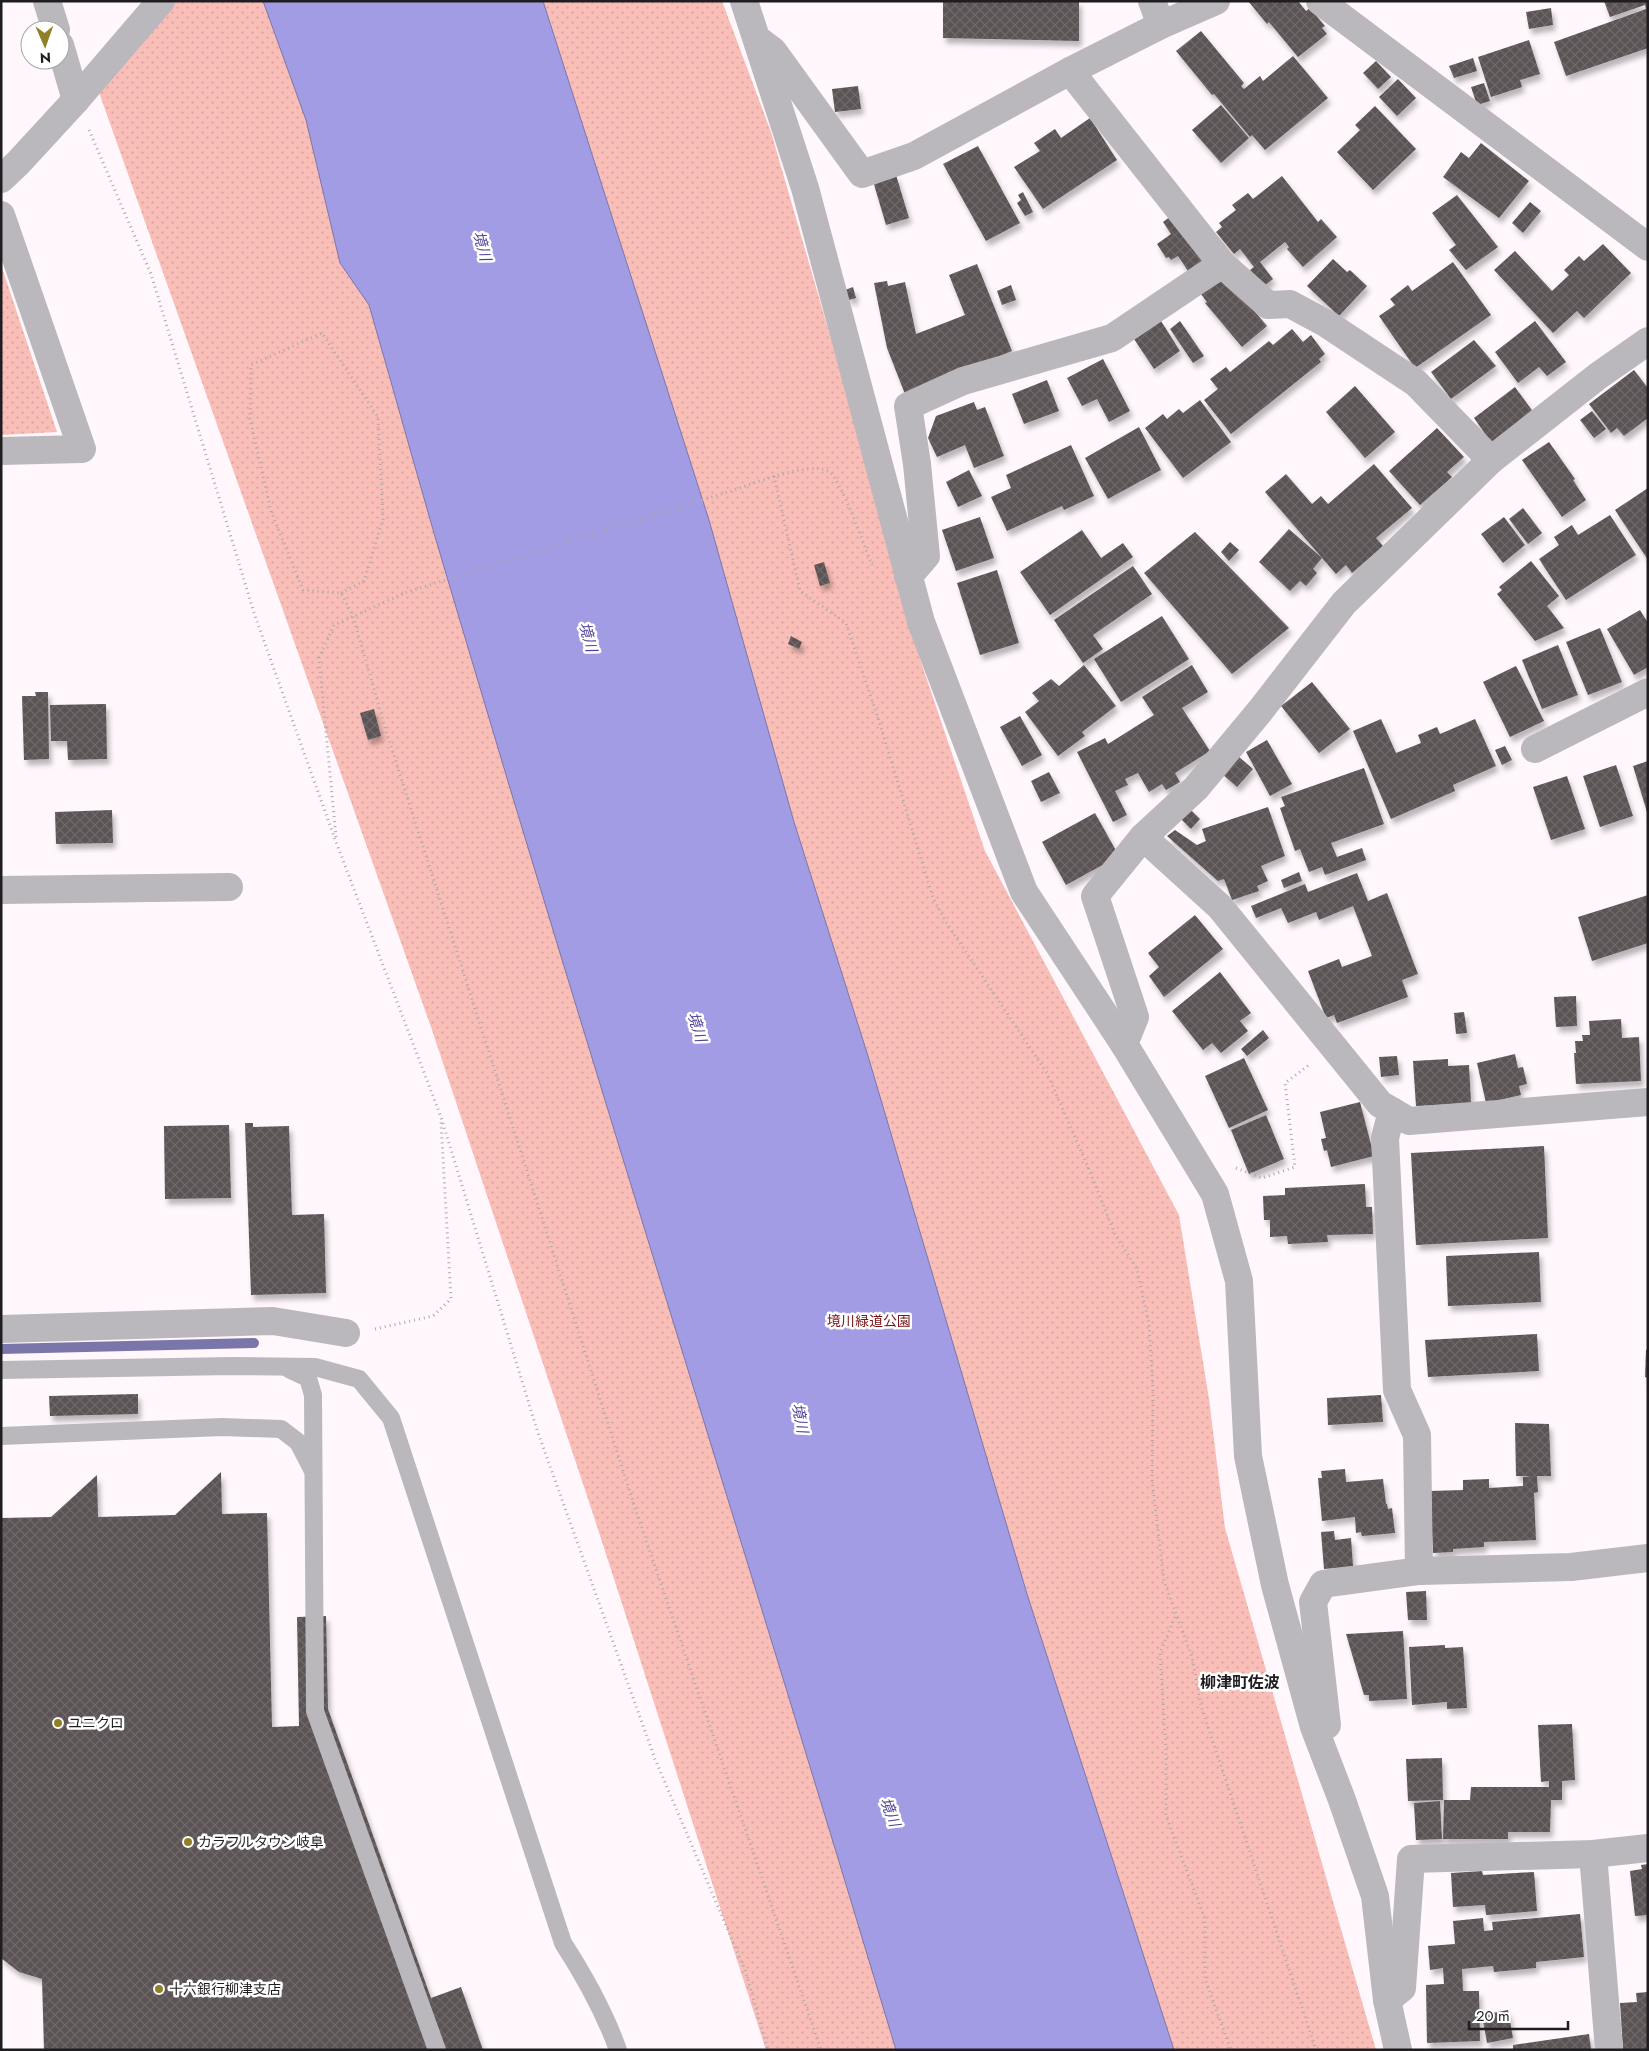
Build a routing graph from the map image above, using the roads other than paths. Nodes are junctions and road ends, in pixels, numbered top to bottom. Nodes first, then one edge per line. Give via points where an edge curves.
1 (47, 1) edge
2 (161, 1) edge
3 (744, 1) edge
4 (1216, 1) edge
5 (1320, 1) edge
6 (1157, 13) edge
7 (53, 20) edge
8 (756, 38) junction
9 (67, 70) edge
10 (1070, 71) junction
11 (76, 100) junction
12 (1, 178) edge
13 (1, 215) edge
14 (1648, 247) edge
15 (7, 254) edge
16 (1222, 264) junction
17 (1648, 341) edge
18 (1, 451) edge
19 (1491, 460) junction
20 (908, 577) junction
21 (1648, 692) edge
22 (1535, 748) dead end
23 (1143, 837) junction
24 (229, 887) dead end
25 (1, 890) edge
26 (1124, 1044) junction
27 (1648, 1102) edge
28 (1392, 1111) junction
29 (1, 1329) edge
30 (346, 1333) road end
31 (284, 1367) junction
32 (1, 1370) edge
33 (1, 1436) edge
34 (314, 1474) junction
35 (1648, 1558) edge
36 (1419, 1571) junction
37 (1314, 1727) junction
38 (1648, 1848) edge
39 (1593, 1854) junction
40 (1387, 2000) junction
41 (437, 2050) edge
42 (618, 2050) edge
43 (1398, 2050) edge
44 (1609, 2050) edge

1 - 7 street
2 - 11 street
3 - 8 street
4 - 6 street
5 - 14 street
6 - 10 street
8 - 10 street via 773,51 862,174 914,156
8 - 20 street via 805,188
9 - 11 street
10 - 16 street
11 - 12 street
13 - 15 street
15 - 18 street via 82,448
16 - 19 street via 1268,305 1290,304 1327,324 1416,383
16 - 20 street via 1112,338 963,381 908,406 926,556
17 - 19 street
19 - 23 street via 1344,603 1196,788
20 - 26 street via 921,622 1024,892
21 - 22 street
23 - 26 street via 1095,896 1135,1017
23 - 28 street via 1220,907 1380,1104
24 - 25 street
26 - 37 street via 1215,1194 1237,1273 1248,1456 1275,1585
27 - 28 street via 1409,1121
28 - 36 street via 1385,1138 1397,1390 1417,1435
29 - 30 street via 273,1321
31 - 32 lane
31 - 34 lane via 308,1378 313,1394
31 - 42 lane via 315,1367 359,1379 391,1418 563,1943 607,2019
33 - 34 lane via 222,1427 281,1429 298,1442
34 - 41 lane via 316,1711
35 - 36 street via 1570,1567
36 - 37 street via 1323,1584 1314,1602 1327,1726
37 - 40 street via 1375,1896
38 - 39 street
39 - 40 street via 1411,1859 1402,1988
39 - 44 street
40 - 43 street

